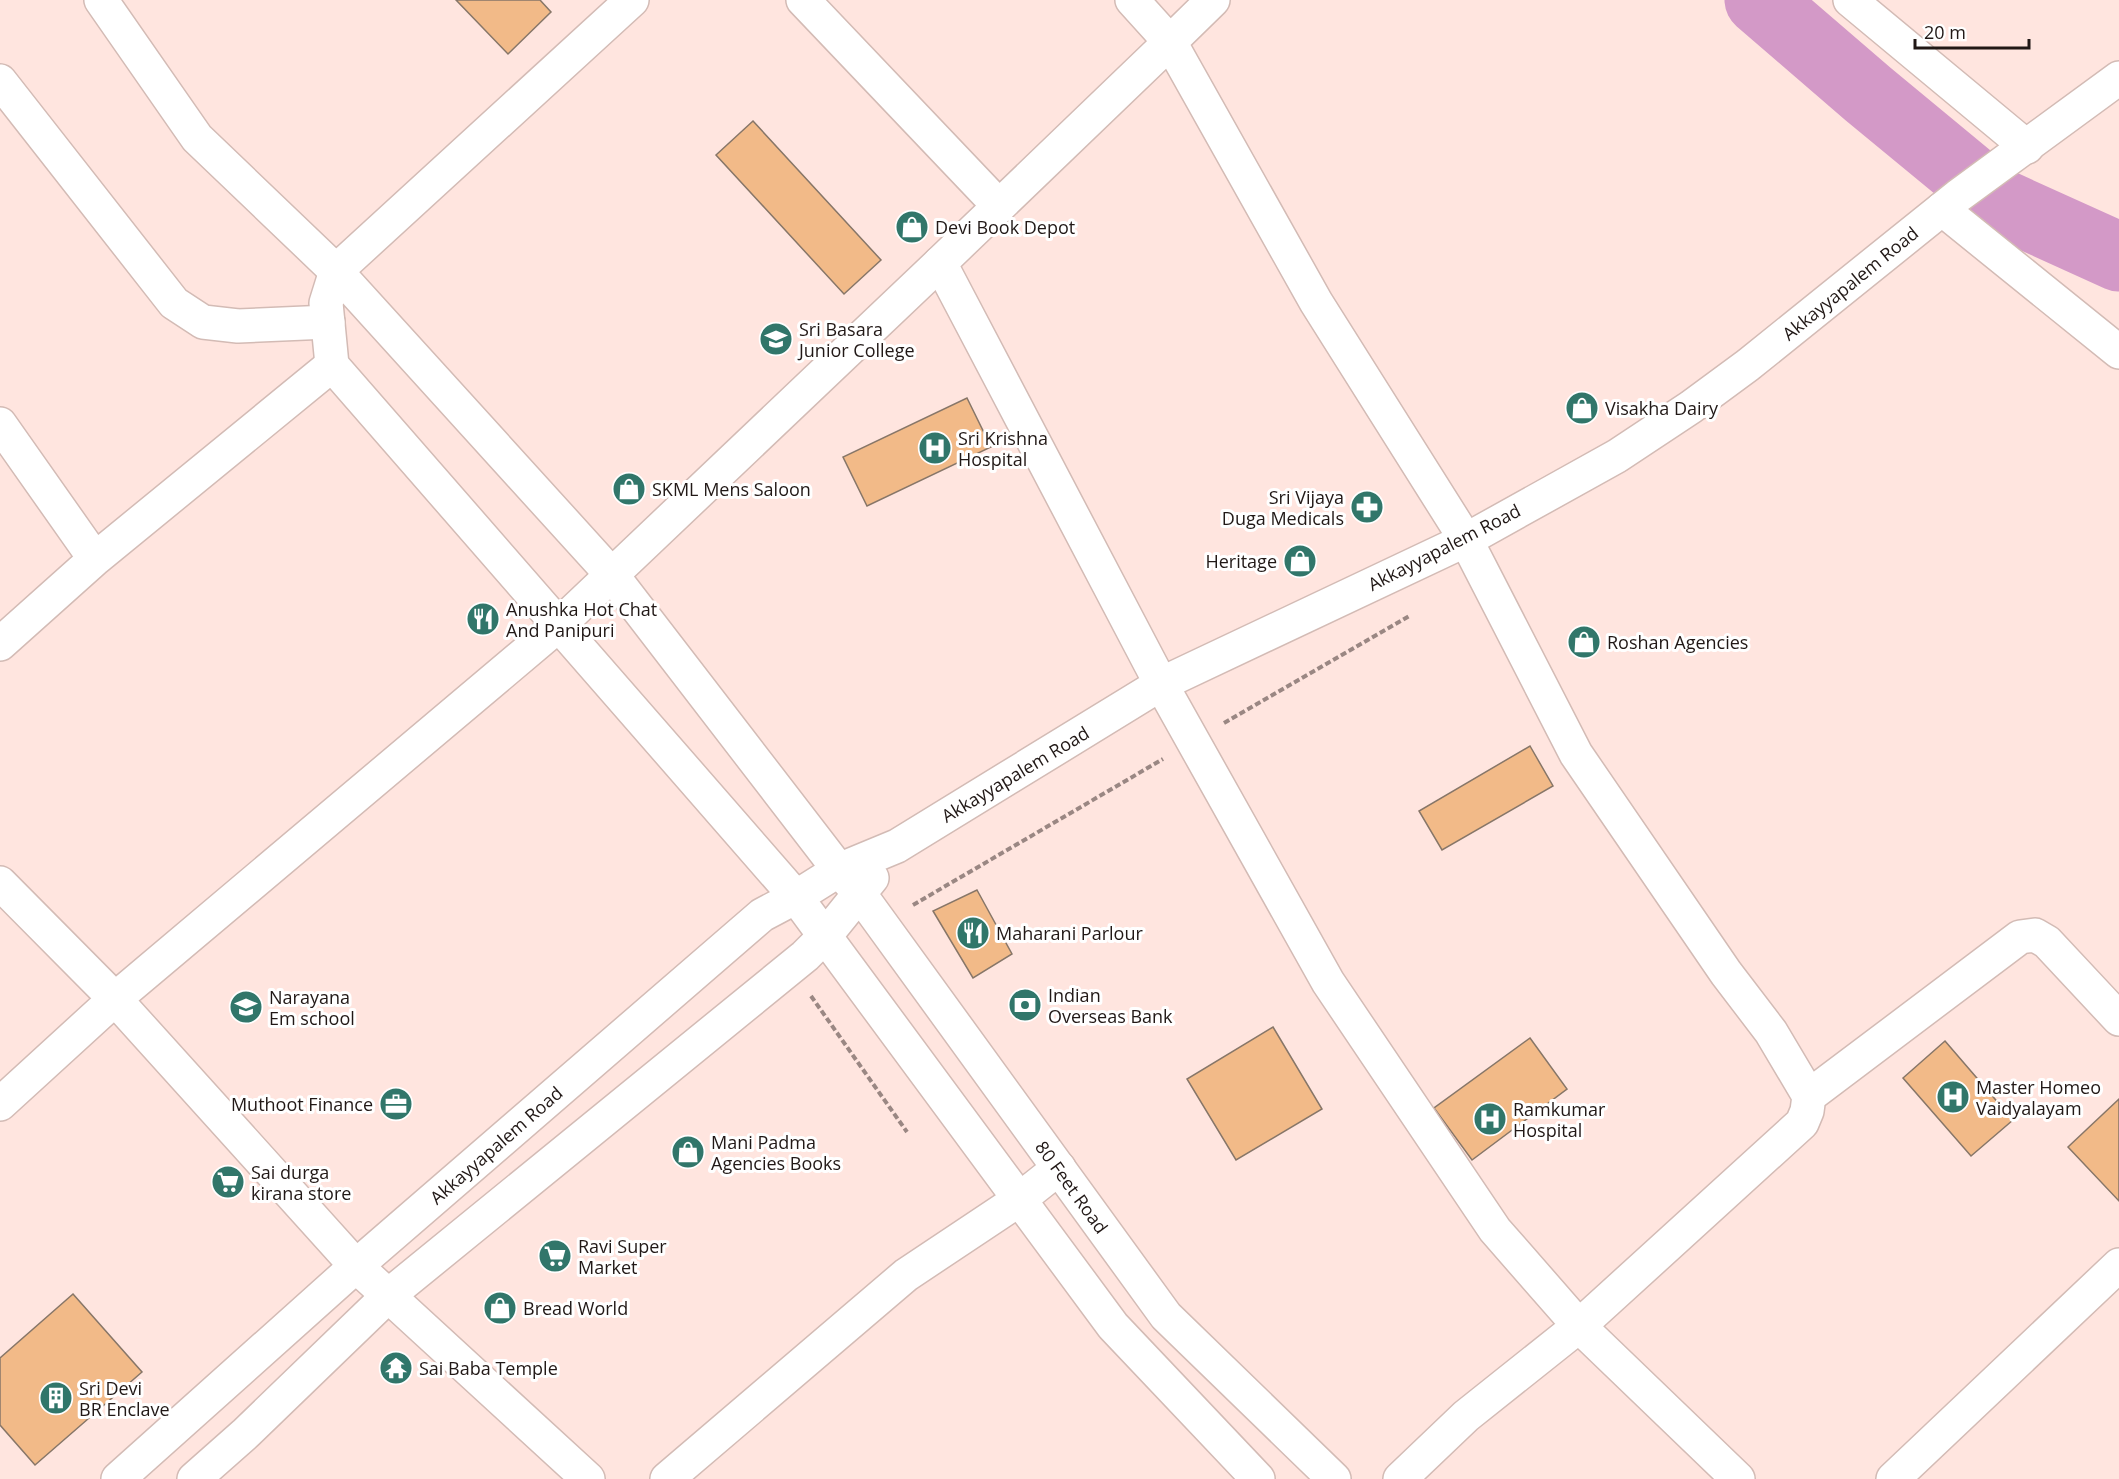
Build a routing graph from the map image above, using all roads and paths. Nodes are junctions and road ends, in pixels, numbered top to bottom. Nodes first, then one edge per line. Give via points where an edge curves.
1 (101, 0) edge
2 (632, 0) edge
3 (803, 0) edge
4 (1132, 0) edge
5 (1213, 0) edge
6 (1850, 0) edge
7 (1170, 42) junction
8 (2119, 78) edge
9 (0, 81) edge
10 (2021, 152) junction
11 (1950, 203) junction
12 (999, 206) junction
13 (940, 263) junction
14 (336, 271) junction
15 (328, 322) junction
16 (2119, 352) edge
17 (332, 365) junction
18 (0, 424) edge
19 (1466, 540) junction
20 (95, 559) junction
21 (612, 575) junction
22 (1411, 615) dead end
23 (560, 624) junction
24 (0, 644) edge
25 (1161, 684) junction
26 (1193, 741) junction
27 (849, 882) junction
28 (0, 883) edge
29 (796, 897) junction
30 (884, 927) junction
31 (835, 947) junction
32 (115, 999) junction
33 (2119, 1019) edge
34 (1809, 1096) junction
35 (0, 1104) edge
36 (907, 1132) dead end
37 (1059, 1168) junction
38 (1020, 1199) junction
39 (2119, 1265) edge
40 (356, 1266) junction
41 (389, 1295) junction
42 (1579, 1326) junction
43 (118, 1479) edge
44 (194, 1479) edge
45 (588, 1479) edge
46 (668, 1479) edge
47 (1258, 1479) edge
48 (1334, 1479) edge
49 (1400, 1479) edge
50 (1738, 1479) edge
51 (1893, 1479) edge

1 - 14 street, 80 Feet Road via 197,138
2 - 14 street
3 - 12 street
4 - 7 street
5 - 7 street
6 - 10 street
7 - 12 street
7 - 19 street via 1316,302
8 - 10 street, Akkayyapalem Road
9 - 15 street via 174,303 203,322 238,326
10 - 11 street, Akkayyapalem Road
11 - 16 street
11 - 19 street, Akkayyapalem Road via 1691,407 1617,456
12 - 13 street
13 - 21 street
13 - 25 street
14 - 15 street via 326,303
14 - 21 street, 80 Feet Road
15 - 17 street
17 - 20 street
17 - 23 street
18 - 20 street
19 - 25 street, Akkayyapalem Road
19 - 34 street via 1576,754 1771,1032
20 - 24 street
21 - 23 street
21 - 27 street, 80 Feet Road
22 - 26 path
23 - 29 street
23 - 32 street
25 - 26 street
25 - 27 street, Akkayyapalem Road via 897,846
26 - 30 path via 903,910
26 - 42 street via 1340,1001 1495,1230
27 - 29 street, Akkayyapalem Road
27 - 30 street, 80 Feet Road
27 - 31 street, Akkayyapalem Road
28 - 32 street
29 - 31 street
29 - 40 street, Akkayyapalem Road via 762,915
30 - 37 street, 80 Feet Road
31 - 36 path via 806,989
31 - 38 street
31 - 41 street, Akkayyapalem Road via 805,956
32 - 35 street
32 - 40 street
33 - 34 street via 2047,942 2035,935 2020,937
34 - 42 street via 1802,1123
37 - 38 street
37 - 48 street, 80 Feet Road via 1166,1316
38 - 46 street via 906,1275
38 - 47 street via 1113,1326
39 - 51 street
40 - 41 street
40 - 43 street, Akkayyapalem Road
41 - 44 street, Akkayyapalem Road
41 - 45 street
42 - 49 street via 1466,1416
42 - 50 street

